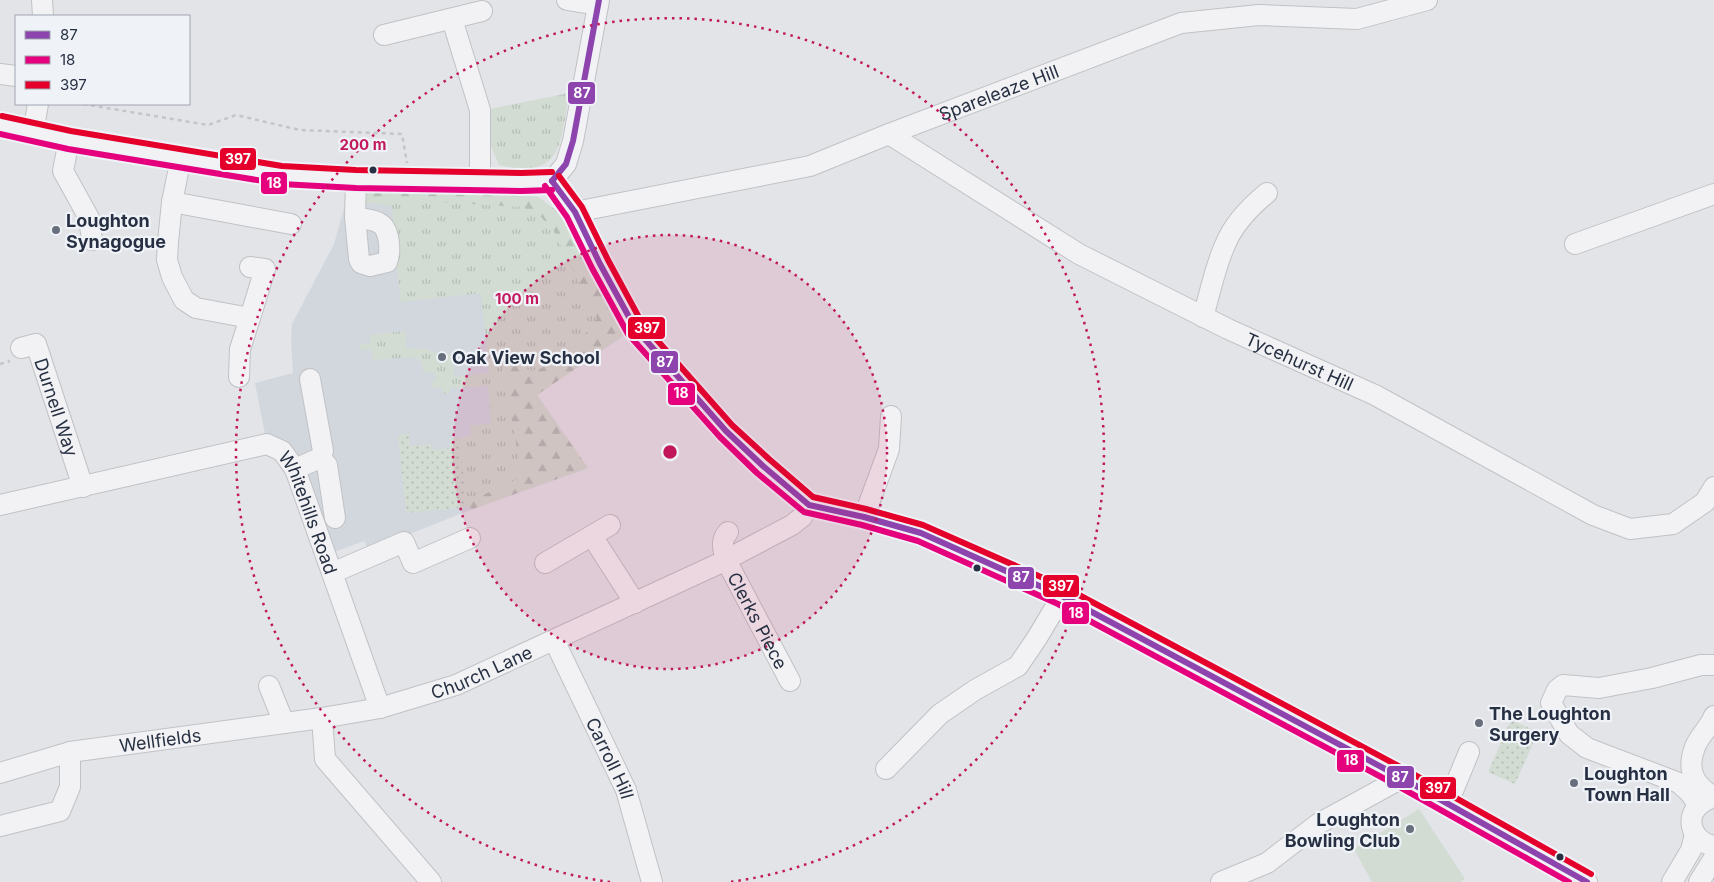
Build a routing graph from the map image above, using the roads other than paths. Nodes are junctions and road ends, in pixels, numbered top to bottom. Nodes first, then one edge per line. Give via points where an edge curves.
1 (42, 0) edge
2 (567, 0) edge
3 (1428, 0) edge
4 (598, 3) edge
5 (482, 12) dead end
6 (43, 15) edge
7 (452, 19) junction
8 (384, 35) dead end
9 (0, 74) edge
10 (15, 76) edge
11 (38, 105) edge
12 (0, 125) edge
13 (33, 133) junction
14 (889, 134) junction
15 (69, 140) junction
16 (181, 158) junction
17 (356, 179) junction
18 (480, 180) junction
19 (552, 181) junction
20 (1267, 193) dead end
21 (1714, 194) edge
22 (172, 202) junction
23 (575, 212) junction
24 (355, 217) dead end
25 (291, 224) dead end
26 (92, 240) dead end
27 (1575, 244) dead end
28 (265, 265) dead end
29 (1203, 316) junction
30 (250, 318) junction
31 (21, 348) dead end
32 (239, 377) dead end
33 (310, 379) dead end
34 (892, 416) dead end
35 (320, 458) junction
36 (295, 469) junction
37 (83, 487) junction
38 (1714, 487) edge
39 (0, 505) edge
40 (809, 505) junction
41 (864, 517) junction
42 (335, 518) dead end
43 (610, 525) dead end
44 (728, 532) dead end
45 (592, 536) junction
46 (470, 538) dead end
47 (726, 560) junction
48 (545, 563) dead end
49 (332, 573) junction
50 (1062, 596) junction
51 (634, 603) junction
52 (554, 640) junction
53 (1714, 664) edge
54 (790, 681) dead end
55 (269, 686) dead end
56 (380, 708) junction
57 (1714, 716) edge
58 (322, 718) junction
59 (284, 723) junction
60 (70, 752) junction
61 (1469, 752) dead end
62 (886, 769) dead end
63 (0, 773) edge
64 (1402, 778) junction
65 (1708, 801) edge
66 (1448, 803) junction
67 (0, 826) edge
68 (1695, 834) junction
69 (1714, 846) edge
70 (1714, 858) edge
71 (431, 882) edge
72 (652, 882) edge
73 (1221, 882) edge
74 (1587, 882) edge
75 (1672, 882) edge
76 (1699, 882) edge

1 - 6 street
2 - 4 street
3 - 14 street, Spareleaze Hill via 1357,19 1259,15 1181,23
4 - 19 street via 573,141 566,164
5 - 7 street
7 - 8 street
7 - 18 street via 480,110
9 - 10 street
11 - 13 street
12 - 13 street
13 - 15 street
14 - 23 street, Spareleaze Hill via 810,166
14 - 29 street, Tycehurst Hill via 1078,254
15 - 16 street
15 - 26 street via 63,171 88,218
16 - 17 street via 281,175
16 - 22 street
17 - 18 street
17 - 24 street
18 - 19 street
19 - 23 street
20 - 29 street via 1239,222 1225,244
21 - 27 street
22 - 25 street
22 - 30 street via 167,260 184,300 196,308
23 - 40 street via 635,328 726,431
28 - 30 street
29 - 38 street, Tycehurst Hill via 1375,395 1593,515 1630,529 1673,524 1705,502
30 - 32 street via 240,349
31 - 37 street, Durnell Way via 36,344
33 - 35 street via 323,451
34 - 41 street via 889,449
35 - 36 street
35 - 42 street via 327,465
36 - 37 street, Whitehills Road via 282,451 267,444
36 - 49 street, Whitehills Road
37 - 39 street, Whitehills Road
40 - 41 street
40 - 47 street, Church Lane via 792,525
41 - 50 street via 920,533
43 - 45 street
44 - 47 street via 722,545
45 - 48 street
45 - 51 street
46 - 49 street via 413,563 404,542
47 - 51 street, Church Lane
47 - 54 street, Clerks Piece
49 - 56 street, Whitehills Road
50 - 62 street via 1018,666 940,714
50 - 64 street
51 - 52 street, Church Lane
52 - 56 street, Church Lane via 456,685
52 - 72 street, Carroll Hill via 626,790
53 - 65 street via 1599,688 1563,685 1556,690 1551,703 1568,734 1587,748 1679,783 1696,801
55 - 59 street
56 - 58 street, Church Lane
57 - 65 street via 1695,746 1692,768 1696,782
58 - 59 street, Wellfields
58 - 71 street via 325,759
59 - 60 street, Wellfields
60 - 63 street, Wellfields
60 - 67 street via 70,787 60,811
61 - 66 street
64 - 66 street
64 - 73 street via 1318,824 1267,863
65 - 68 street via 1691,821
66 - 74 street
68 - 69 street via 1706,844
68 - 75 street via 1691,850
70 - 76 street

